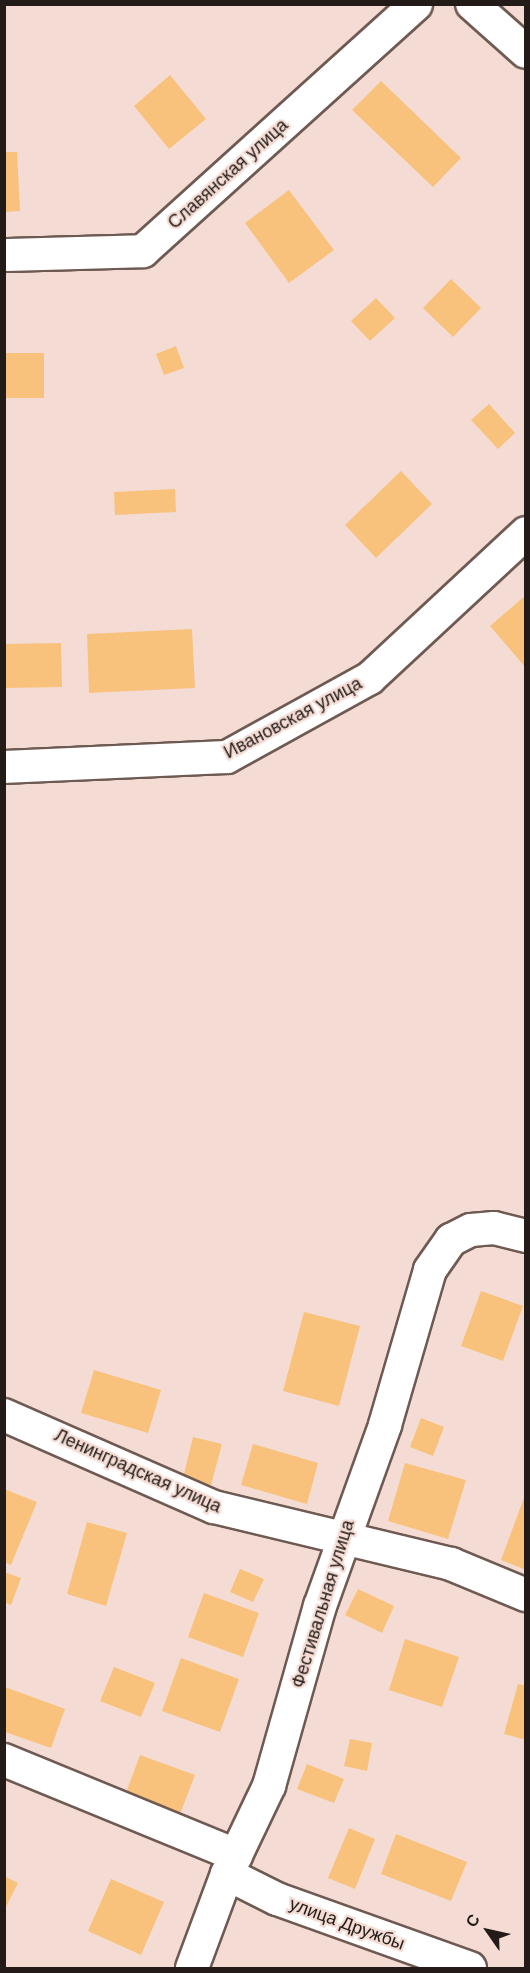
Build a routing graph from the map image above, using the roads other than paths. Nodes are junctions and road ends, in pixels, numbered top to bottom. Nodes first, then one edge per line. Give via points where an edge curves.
1 (416, 4) edge
2 (472, 4) edge
3 (525, 52) edge
4 (4, 255) edge
5 (525, 533) edge
6 (4, 767) edge
7 (525, 1236) edge
8 (4, 1415) edge
9 (342, 1541) junction
10 (525, 1595) edge
11 (4, 1760) edge
12 (231, 1865) junction
13 (192, 1968) edge
14 (470, 1968) edge

1 - 4 street, Славянская улица via 143,251
2 - 3 street
5 - 6 street, Ивановская улица via 369,678 227,757
7 - 9 street, Фестивальная улица via 494,1228 451,1240 430,1270 385,1425
8 - 9 street, Ленинградская улица via 214,1507
9 - 10 street, Ленинградская улица via 450,1564
9 - 12 street, Фестивальная улица via 269,1786
11 - 12 street, улица Дружбы
12 - 13 street, Фестивальная улица
12 - 14 street, улица Дружбы via 277,1899

